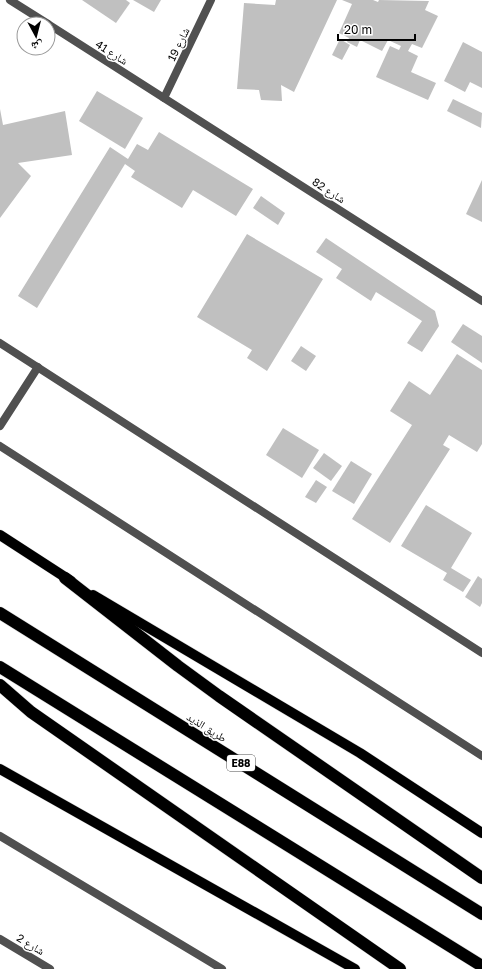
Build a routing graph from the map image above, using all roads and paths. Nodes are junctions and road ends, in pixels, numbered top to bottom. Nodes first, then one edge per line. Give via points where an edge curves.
1 (10, 0) edge
2 (211, 0) edge
3 (35, 16) edge
4 (56, 29) edge
5 (164, 98) junction
6 (482, 301) edge
7 (0, 343) edge
8 (38, 367) junction
9 (0, 426) edge
10 (0, 446) edge
11 (0, 535) edge
12 (66, 578) junction
13 (0, 613) edge
14 (482, 653) edge
15 (0, 667) edge
16 (0, 685) edge
17 (482, 756) edge
18 (0, 769) edge
19 (482, 833) edge
20 (0, 836) edge
21 (482, 878) edge
22 (482, 914) edge
23 (0, 938) edge
24 (482, 966) edge
25 (50, 969) edge
26 (222, 969) edge
27 (355, 969) edge
28 (400, 969) edge

1 - 3 street, شارع 41
2 - 5 street, شارع 19
4 - 5 street, شارع 41
5 - 6 street, شارع 82
7 - 8 street
8 - 9 street
8 - 14 street
10 - 17 street
11 - 12 main road
12 - 19 main road via 360,753
12 - 21 highway via 219,696
13 - 22 highway, طريق الذيد / E88
15 - 24 highway
16 - 28 highway via 31,712
18 - 27 main road
20 - 26 street
23 - 25 street, شارع 2

